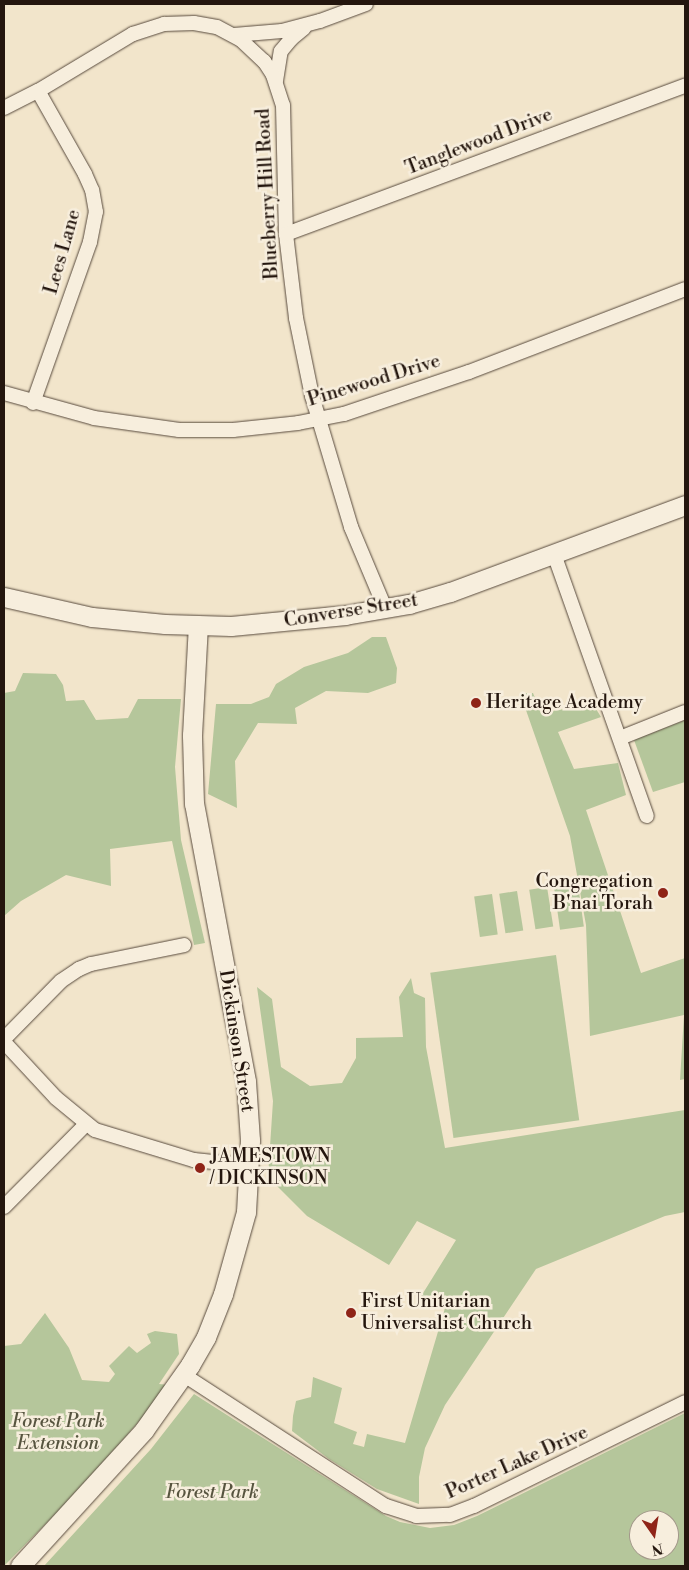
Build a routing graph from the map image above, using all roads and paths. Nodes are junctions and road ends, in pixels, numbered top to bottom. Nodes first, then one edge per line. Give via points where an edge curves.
1 (366, 4) edge
2 (309, 24) junction
3 (234, 35) junction
4 (276, 82) junction
5 (685, 86) edge
6 (38, 91) junction
7 (4, 108) edge
8 (286, 234) junction
9 (685, 289) edge
10 (4, 392) edge
11 (33, 403) junction
12 (318, 420) junction
13 (685, 505) edge
14 (554, 554) junction
15 (4, 597) edge
16 (385, 608) junction
17 (198, 625) junction
18 (685, 712) edge
19 (620, 738) junction
20 (647, 816) dead end
21 (184, 945) dead end
22 (4, 1040) edge
23 (86, 1124) junction
24 (250, 1162) junction
25 (4, 1207) edge
26 (184, 1375) junction
27 (685, 1402) edge
28 (20, 1566) edge

1 - 2 street
2 - 3 street via 282,31
2 - 4 street via 282,51
3 - 4 street, Blueberry Hill Road via 264,61
3 - 6 street, Blueberry Hill Road via 217,27 194,23 149,27
4 - 8 street, Blueberry Hill Road via 285,121
5 - 8 street, Tanglewood Drive
6 - 7 street, Blueberry Hill Road
6 - 11 street, Lees Lane via 85,174 96,212 90,242
8 - 12 street, Blueberry Hill Road via 296,318
9 - 12 street, Pinewood Drive via 469,372 365,408
10 - 11 street, Pinewood Drive
11 - 12 street, Pinewood Drive via 94,418 179,430 233,430
12 - 16 street, Blueberry Hill Road via 351,526
13 - 14 main road, Converse Street
14 - 16 main road, Converse Street via 450,592
14 - 19 street
15 - 17 main road, Converse Street via 92,617
16 - 17 main road, Converse Street via 285,622
17 - 24 main road, Dickinson Street via 192,735 195,810 246,1081
18 - 19 street
19 - 20 street
21 - 22 street via 79,969 61,981
22 - 23 street via 56,1098
23 - 24 street via 103,1134 194,1160 230,1164
23 - 25 street
24 - 26 main road, Dickinson Street via 246,1212 233,1266 206,1338
26 - 27 street, Porter Lake Drive via 386,1506 407,1515 429,1517 450,1515 481,1503
26 - 28 main road, Dickinson Street via 144,1430

